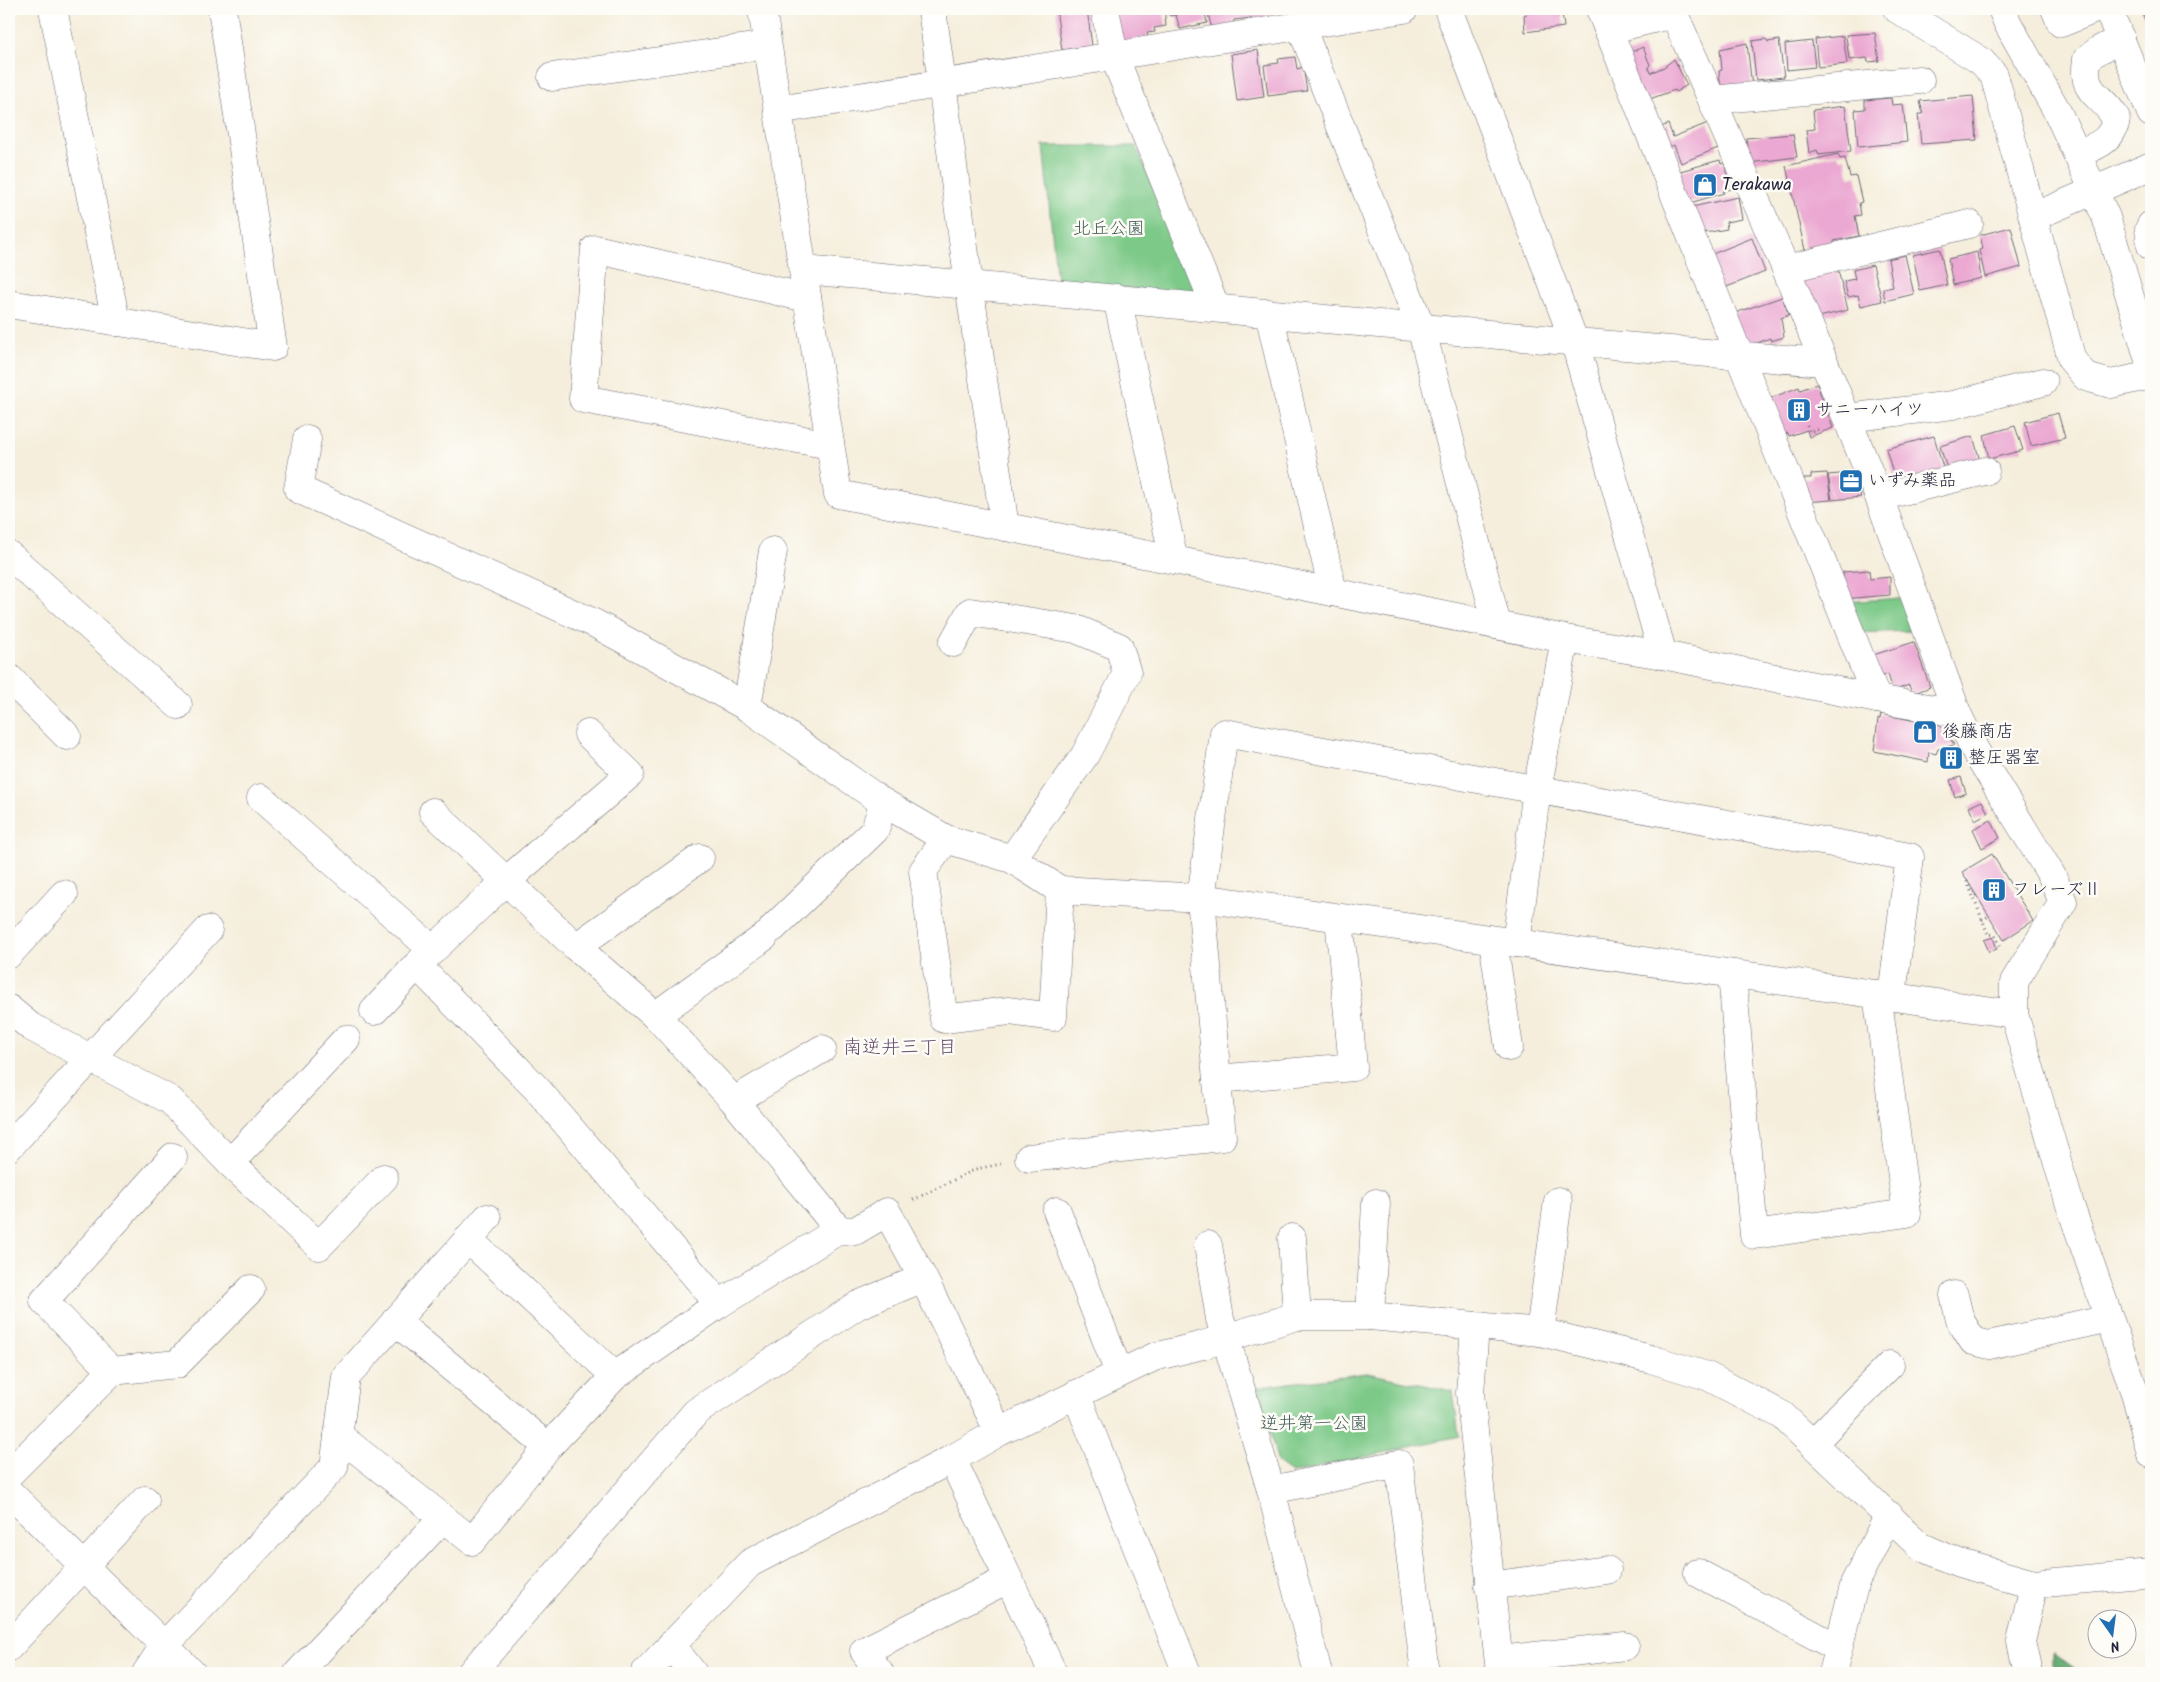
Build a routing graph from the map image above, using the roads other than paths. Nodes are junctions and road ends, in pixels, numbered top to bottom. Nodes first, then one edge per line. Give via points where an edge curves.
1 (53, 9) edge
2 (222, 9) edge
3 (762, 9) edge
4 (932, 9) edge
5 (1105, 9) edge
6 (1404, 9) edge
7 (1448, 9) edge
8 (1897, 9) edge
9 (1938, 9) edge
10 (2002, 9) edge
11 (2055, 9) edge
12 (2095, 9) edge
13 (2108, 9) edge
14 (1673, 11) edge
15 (1604, 19) edge
16 (1301, 27) junction
17 (2121, 39) junction
18 (1952, 42) junction
19 (767, 45) junction
20 (1114, 56) junction
21 (552, 77) dead end
22 (1920, 80) dead end
23 (944, 83) junction
24 (1712, 100) junction
25 (778, 110) junction
26 (2151, 113) edge
27 (2077, 154) junction
28 (2151, 166) edge
29 (2094, 191) junction
30 (2033, 217) junction
31 (1970, 224) dead end
32 (2151, 225) edge
33 (2151, 246) edge
34 (1786, 269) junction
35 (804, 270) junction
36 (969, 285) junction
37 (807, 298) junction
38 (1118, 298) junction
39 (9, 304) edge
40 (1216, 308) junction
41 (2143, 309) edge
42 (1269, 313) junction
43 (116, 322) junction
44 (1421, 326) junction
45 (1576, 343) junction
46 (1739, 356) junction
47 (1824, 362) junction
48 (2151, 366) edge
49 (2151, 375) edge
50 (2043, 382) dead end
51 (1847, 418) junction
52 (307, 439) dead end
53 (830, 445) junction
54 (1985, 471) dead end
55 (1879, 497) junction
56 (1005, 527) junction
57 (773, 550) dead end
58 (9, 555) edge
59 (1174, 560) junction
60 (1333, 592) junction
61 (1497, 625) junction
62 (1565, 639) junction
63 (953, 643) dead end
64 (1663, 655) junction
65 (9, 678) edge
66 (1877, 699) junction
67 (178, 705) dead end
68 (747, 708) junction
69 (1957, 713) junction
70 (588, 734) dead end
71 (67, 736) dead end
72 (1537, 790) junction
73 (261, 798) dead end
74 (883, 803) junction
75 (433, 812) dead end
76 (946, 839) junction
77 (700, 858) dead end
78 (1012, 859) junction
79 (506, 881) junction
80 (1060, 890) junction
81 (64, 894) dead end
82 (1201, 898) junction
83 (1339, 918) junction
84 (208, 930) dead end
85 (1505, 942) junction
86 (576, 947) junction
87 (9, 954) edge
88 (425, 958) junction
89 (1732, 974) junction
90 (1885, 994) junction
91 (9, 1010) edge
92 (374, 1011) dead end
93 (2014, 1014) junction
94 (655, 1016) junction
95 (346, 1039) dead end
96 (1509, 1047) dead end
97 (822, 1050) dead end
98 (89, 1058) junction
99 (1217, 1078) junction
100 (734, 1101) junction
101 (9, 1147) edge
102 (173, 1157) dead end
103 (1029, 1158) road end
104 (230, 1163) junction
105 (384, 1178) dead end
106 (1558, 1201) dead end
107 (1376, 1203) dead end
108 (1057, 1211) dead end
109 (487, 1218) dead end
110 (839, 1230) junction
111 (1292, 1238) dead end
112 (468, 1239) junction
113 (1208, 1245) dead end
114 (923, 1278) junction
115 (251, 1289) dead end
116 (1954, 1295) dead end
117 (719, 1304) junction
118 (1297, 1316) junction
119 (1370, 1316) junction
120 (2109, 1318) junction
121 (395, 1321) junction
122 (1475, 1327) junction
123 (1540, 1332) junction
124 (1226, 1338) junction
125 (1890, 1365) dead end
126 (112, 1371) junction
127 (1119, 1373) junction
128 (615, 1376) junction
129 (1076, 1394) junction
130 (998, 1432) junction
131 (338, 1435) junction
132 (1812, 1444) junction
133 (548, 1447) junction
134 (2151, 1454) edge
135 (952, 1459) junction
136 (9, 1474) edge
137 (1271, 1490) junction
138 (9, 1492) edge
139 (145, 1500) dead end
140 (1889, 1515) junction
141 (443, 1518) junction
142 (85, 1566) junction
143 (1607, 1570) dead end
144 (1698, 1573) dead end
145 (2151, 1573) edge
146 (1008, 1579) junction
147 (2034, 1584) junction
148 (1489, 1586) junction
149 (671, 1645) junction
150 (164, 1646) junction
151 (1625, 1646) dead end
152 (9, 1647) edge
153 (1835, 1661) edge
154 (1500, 1667) edge
155 (146, 1673) edge
156 (192, 1673) edge
157 (298, 1673) edge
158 (471, 1673) edge
159 (645, 1673) edge
160 (693, 1673) edge
161 (880, 1673) edge
162 (1053, 1673) edge
163 (1187, 1673) edge
164 (1318, 1673) edge
165 (1425, 1673) edge
166 (2028, 1673) edge

1 - 43 street
2 - 43 street via 273,347
3 - 19 street
4 - 23 street
5 - 20 street
6 - 16 street
7 - 45 street
8 - 18 street
9 - 18 street
10 - 27 street
11 - 12 street via 2061,22
13 - 17 street
14 - 15 street
14 - 24 street
15 - 46 street
16 - 20 street via 1282,27
16 - 44 street
17 - 26 street
17 - 27 street via 2087,59 2085,69 2089,89 2104,101 2116,118 2114,129 2102,142
18 - 30 street via 1981,61 1994,75
19 - 21 street
19 - 25 street
20 - 23 street
20 - 40 street
22 - 24 street
23 - 25 street
23 - 36 street
24 - 34 street
25 - 35 street
27 - 29 street
28 - 29 street
29 - 30 street
29 - 41 street
30 - 49 street via 2072,360 2086,377 2111,384
31 - 34 street
32 - 33 street
34 - 47 street
35 - 36 street
35 - 37 street
36 - 38 street
36 - 56 street
37 - 53 street
37 - 53 street via 595,249 583,399
38 - 40 street
38 - 59 street
39 - 43 street
40 - 42 street
41 - 48 street
42 - 44 street
42 - 60 street
44 - 45 street
44 - 61 street
45 - 46 street
45 - 64 street
46 - 47 street
46 - 66 street
47 - 51 street
50 - 51 street via 1953,405
51 - 55 street
52 - 68 street via 298,489 594,623
53 - 56 street via 838,494
54 - 55 street
55 - 69 street
56 - 59 street
57 - 68 street
58 - 67 street
59 - 60 street
60 - 61 street
61 - 62 street
62 - 64 street
62 - 72 street
63 - 78 street via 970,612 1076,629 1119,647 1127,672 1085,755
64 - 66 street
65 - 71 street
66 - 69 street
68 - 74 street
69 - 93 street via 1974,750 2052,876 2063,902 2014,982
70 - 79 street via 630,774
72 - 82 street via 1224,733
72 - 85 street
72 - 90 street via 1910,857
73 - 88 street
74 - 76 street
74 - 94 street via 875,830 768,932
75 - 79 street
76 - 78 street
76 - 80 street via 923,871 944,1019 1009,1011 1053,1017
77 - 86 street
78 - 80 street
79 - 86 street
79 - 88 street
80 - 82 street
81 - 87 street
82 - 83 street
82 - 99 street
83 - 85 street
83 - 99 street via 1353,1067
84 - 98 street
85 - 89 street
85 - 96 street
86 - 94 street
88 - 92 street
88 - 117 street
89 - 90 street
89 - 90 street via 1754,1235 1907,1213
90 - 93 street
91 - 98 street via 31,1027
93 - 120 street via 2070,1205
94 - 100 street
95 - 104 street
97 - 100 street
98 - 101 street
98 - 104 street via 170,1100
99 - 103 street via 1222,1137
100 - 110 street
102 - 126 street via 44,1301
104 - 105 street via 319,1246
106 - 123 street
107 - 119 street
108 - 127 street
109 - 112 street
110 - 114 street via 855,1231 887,1212
110 - 117 street
111 - 118 street
112 - 121 street
112 - 128 street
113 - 124 street
114 - 130 street
114 - 158 street via 858,1305 696,1412
115 - 126 street via 177,1364
116 - 120 street via 1960,1320 1973,1341 1989,1345
117 - 128 street
118 - 119 street
118 - 124 street
119 - 122 street
120 - 134 street via 2136,1396
121 - 131 street via 346,1377
121 - 133 street
122 - 123 street
122 - 148 street via 1470,1393
123 - 132 street via 1707,1376 1782,1415
124 - 127 street via 1154,1357
124 - 137 street
125 - 132 street
126 - 136 street
127 - 129 street
128 - 133 street
129 - 130 street
129 - 163 street
130 - 135 street
131 - 141 street
131 - 150 street via 334,1467
132 - 140 street
133 - 141 street via 472,1541
135 - 146 street
135 - 149 street via 750,1563
137 - 164 street
137 - 165 street via 1399,1464
138 - 142 street
139 - 142 street
140 - 147 street via 1920,1546 1959,1563
140 - 153 street via 1856,1582
141 - 157 street
142 - 150 street
142 - 152 street
143 - 148 street
144 - 153 street
145 - 147 street
146 - 161 street via 864,1651
146 - 162 street
147 - 166 street via 2021,1642
148 - 154 street
149 - 159 street
149 - 160 street
150 - 155 street
150 - 156 street
151 - 154 street

